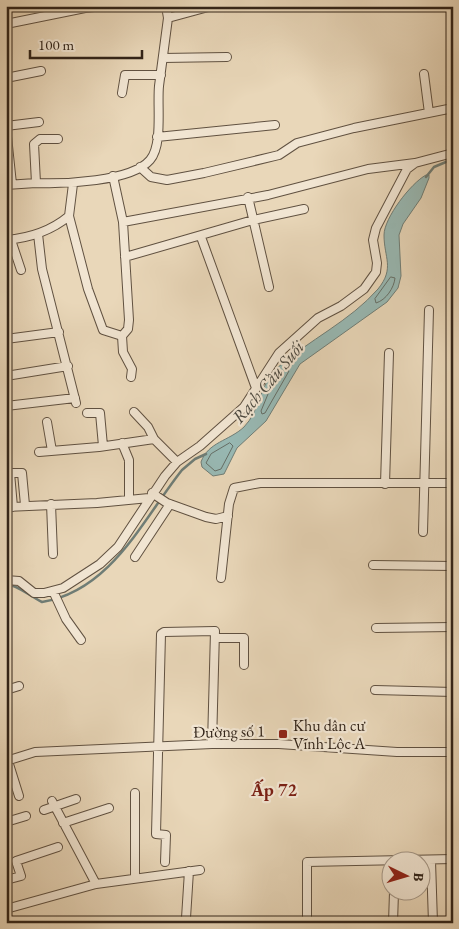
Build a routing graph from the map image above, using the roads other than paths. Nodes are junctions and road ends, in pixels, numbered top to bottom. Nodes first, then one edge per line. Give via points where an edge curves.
1 (104, 6) edge
2 (166, 6) edge
3 (212, 6) edge
4 (168, 18) junction
5 (6, 24) edge
6 (227, 57) dead end
7 (163, 58) junction
8 (41, 71) dead end
9 (424, 74) dead end
10 (161, 75) junction
11 (6, 78) edge
12 (122, 93) dead end
13 (453, 108) edge
14 (429, 112) junction
15 (39, 122) dead end
16 (275, 125) dead end
17 (6, 126) edge
18 (157, 137) junction
19 (58, 139) dead end
20 (453, 153) edge
21 (415, 163) junction
22 (140, 168) junction
23 (113, 176) junction
24 (36, 183) junction
25 (9, 184) edge
26 (73, 184) junction
27 (248, 197) junction
28 (304, 209) dead end
29 (69, 216) junction
30 (253, 220) junction
31 (122, 222) junction
32 (38, 234) junction
33 (201, 237) junction
34 (9, 240) edge
35 (125, 257) junction
36 (21, 270) dead end
37 (269, 286) dead end
38 (429, 310) dead end
39 (59, 332) junction
40 (122, 336) junction
41 (6, 339) edge
42 (389, 353) dead end
43 (68, 366) junction
44 (6, 376) edge
45 (131, 377) dead end
46 (256, 388) junction
47 (6, 406) edge
48 (134, 412) dead end
49 (87, 413) dead end
50 (47, 422) dead end
51 (154, 439) junction
52 (122, 443) junction
53 (103, 446) junction
54 (52, 450) junction
55 (39, 452) dead end
56 (177, 462) junction
57 (453, 483) edge
58 (386, 484) junction
59 (424, 484) junction
60 (153, 496) junction
61 (129, 500) junction
62 (51, 504) junction
63 (169, 504) junction
64 (25, 505) junction
65 (9, 507) edge
66 (228, 516) junction
67 (423, 532) dead end
68 (54, 554) dead end
69 (135, 556) dead end
70 (373, 565) dead end
71 (453, 566) edge
72 (221, 578) dead end
73 (6, 580) edge
74 (57, 596) junction
75 (453, 627) edge
76 (376, 628) dead end
77 (215, 638) junction
78 (81, 640) dead end
79 (244, 665) dead end
80 (19, 686) dead end
81 (6, 690) edge
82 (374, 690) dead end
83 (453, 692) edge
84 (212, 744) junction
85 (159, 746) junction
86 (453, 752) edge
87 (7, 761) edge
88 (135, 793) dead end
89 (19, 796) dead end
90 (76, 799) dead end
91 (54, 804) junction
92 (109, 808) dead end
93 (44, 810) dead end
94 (26, 816) dead end
95 (6, 822) edge
96 (63, 823) junction
97 (58, 847) dead end
98 (432, 860) edge
99 (453, 860) edge
100 (382, 861) edge
101 (165, 862) dead end
102 (200, 870) dead end
103 (189, 871) junction
104 (135, 878) junction
105 (6, 880) edge
106 (96, 884) junction
107 (432, 892) edge
108 (394, 902) edge
109 (6, 910) edge
110 (186, 918) dead end
111 (306, 923) edge
112 (393, 923) edge
113 (433, 923) edge

1 - 5 street
2 - 4 street
3 - 4 street
4 - 7 street
6 - 7 street
7 - 10 street
8 - 11 street
9 - 14 street
10 - 12 street via 125,75
10 - 18 street
13 - 14 street
14 - 22 street via 297,143 279,155 204,173 167,180 151,177
15 - 17 street
16 - 18 street
17 - 25 street
18 - 22 street via 154,155
19 - 24 street via 40,139 34,144
20 - 21 street
21 - 27 street via 368,169 268,195
21 - 46 street via 407,169 376,228 373,240 377,263 371,280 356,297 318,318 295,337 279,353
22 - 23 street
23 - 26 street
23 - 31 street
24 - 25 street
24 - 26 street
26 - 29 street
27 - 30 street
27 - 31 street
28 - 30 street
29 - 32 street
29 - 40 street via 88,289 103,330
30 - 33 street
30 - 37 street
31 - 35 street
32 - 34 street
32 - 39 street via 42,269
33 - 35 street
33 - 46 street
34 - 36 street
35 - 40 street via 129,320 128,329
38 - 59 street
39 - 41 street
39 - 43 street
40 - 45 street via 123,352 132,369
42 - 58 street
43 - 44 street
43 - 47 street via 75,400
46 - 56 street via 244,407
48 - 51 street
49 - 53 street via 100,413
50 - 54 street
51 - 52 street
51 - 56 street
52 - 53 street
52 - 61 street via 129,460
53 - 54 street
54 - 55 street
56 - 60 street
57 - 59 street
58 - 59 street
58 - 66 street via 260,483 234,488
59 - 67 street
60 - 61 street
60 - 63 street
60 - 74 street via 118,547 100,564 62,588
61 - 62 street
62 - 64 street
62 - 68 street
63 - 66 street via 213,519
63 - 69 street
64 - 65 street
64 - 65 street via 22,473 15,472 10,473
66 - 72 street
70 - 71 street
73 - 74 street via 18,580 34,593
74 - 78 street via 66,618
75 - 76 street
77 - 79 street via 244,638
77 - 84 street
77 - 85 street via 215,631 169,631 161,634
80 - 81 street
82 - 83 street
84 - 85 street, Đường số 1
84 - 86 street, Đường số 1
85 - 87 street, Đường số 1 via 34,752
85 - 101 street via 156,834 166,835
87 - 89 street
88 - 104 street
90 - 91 street
91 - 93 street
91 - 96 street
92 - 96 street
94 - 95 street
96 - 106 street
97 - 105 street via 16,861 21,876
98 - 99 street
100 - 111 street via 307,862
102 - 103 street
103 - 104 street
103 - 110 street
104 - 106 street
106 - 109 street
107 - 113 street
108 - 112 street

